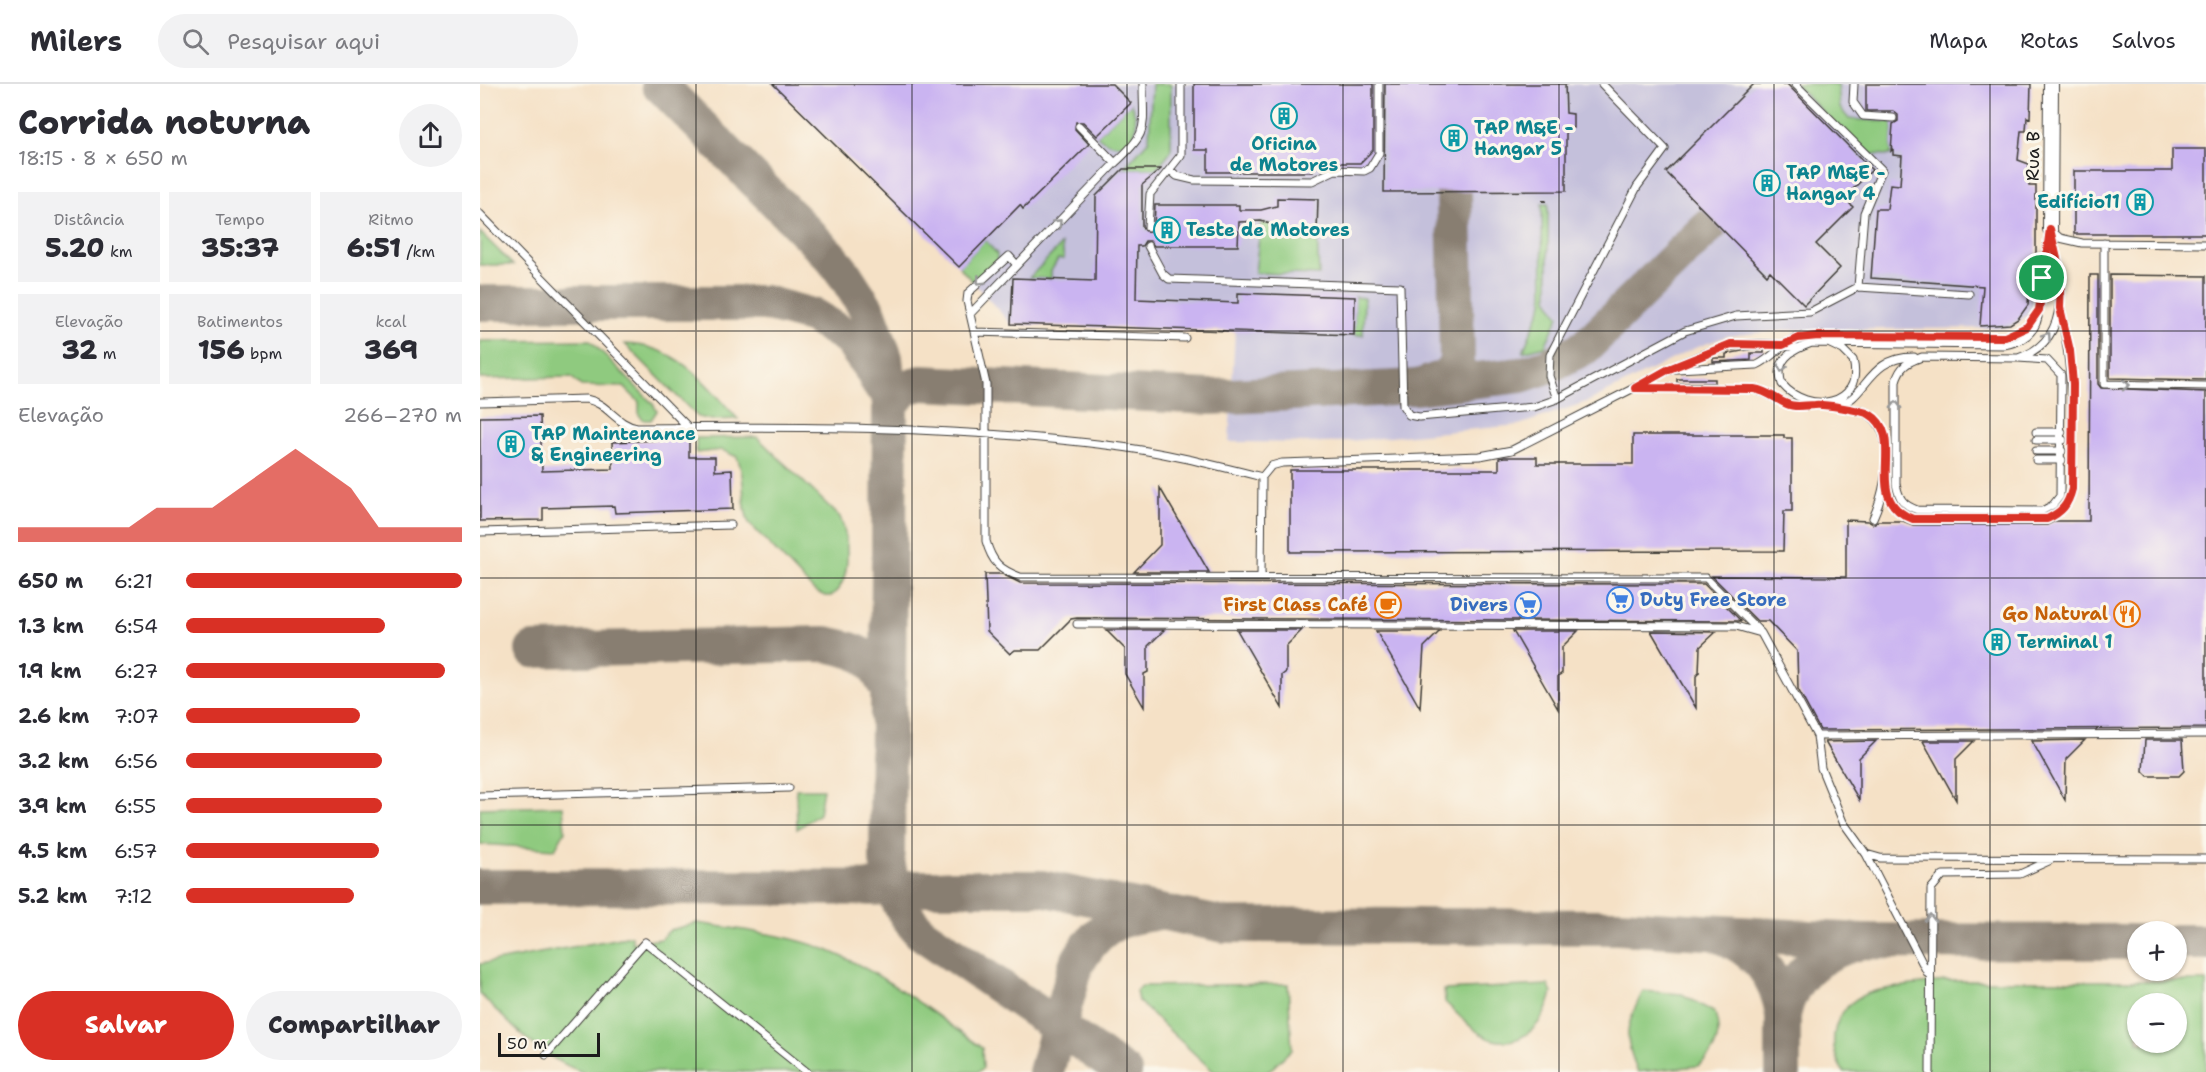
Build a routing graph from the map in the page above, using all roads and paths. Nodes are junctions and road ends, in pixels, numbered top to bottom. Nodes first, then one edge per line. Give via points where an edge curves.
1 (1143, 84) edge
2 (1181, 84) edge
3 (1379, 84) edge
4 (1602, 84) edge
5 (1795, 84) edge
6 (1854, 84) edge
7 (2051, 84) edge
8 (1893, 118) dead end
9 (1079, 126) dead end
10 (1115, 163) junction
11 (1170, 170) junction
12 (1542, 201) dead end
13 (1548, 201) dead end
14 (480, 214) edge
15 (1148, 227) dead end
16 (2050, 229) junction
17 (2104, 243) junction
18 (2206, 244) edge
19 (1148, 246) dead end
20 (1017, 265) junction
21 (1858, 287) junction
22 (1968, 294) dead end
23 (2060, 308) junction
24 (2039, 310) junction
25 (971, 313) junction
26 (975, 332) junction
27 (1185, 338) dead end
28 (1828, 344) junction
29 (1783, 345) junction
30 (1795, 348) junction
31 (1922, 357) junction
32 (2018, 358) junction
33 (1669, 369) junction
34 (2206, 386) edge
35 (1635, 388) junction
36 (1557, 399) junction
37 (480, 402) edge
38 (1818, 404) junction
39 (1828, 408) junction
40 (688, 427) junction
41 (2036, 432) dead end
42 (2062, 432) junction
43 (985, 434) junction
44 (2036, 440) dead end
45 (2062, 440) junction
46 (2036, 451) dead end
47 (2062, 451) junction
48 (2036, 460) dead end
49 (2062, 460) junction
50 (1262, 477) junction
51 (1885, 483) junction
52 (1873, 518) dead end
53 (731, 525) dead end
54 (480, 532) edge
55 (1261, 577) junction
56 (1077, 624) dead end
57 (1761, 633) junction
58 (2206, 734) edge
59 (1817, 736) junction
60 (789, 788) dead end
61 (480, 796) edge
62 (1866, 854) junction
63 (2053, 858) junction
64 (2206, 859) edge
65 (1929, 977) junction
66 (546, 1055) dead end
67 (807, 1072) edge
68 (1930, 1072) edge

1 - 10 lane via 1143,130 1138,142
2 - 11 lane via 1182,150
3 - 11 lane via 1379,153 1375,164 1364,171 1335,170 1312,182 1194,180
4 - 36 lane via 1665,149 1637,187 1550,355 1550,383
5 - 21 lane via 1882,170 1864,213
6 - 8 lane via 1853,102 1863,116
7 - 16 street, Rua B
9 - 10 lane
20 -> 10 lane
11 - 15 lane via 1150,194
12 - 13 path
14 - 40 lane
16 - 17 lane via 2070,242
16 - 23 lane via 2061,276
16 - 24 lane
17 - 18 lane
17 -> 34 lane via 2104,384
19 - 36 lane via 1169,279 1400,287 1403,406 1409,415 1534,406
20 - 25 lane
20 -> 25 lane via 1009,256 968,293
21 - 22 lane
21 - 36 lane via 1810,312 1736,316 1707,322
32 -> 23 lane via 2040,346 2054,326
23 - 51 lane via 2070,351 2073,395 2072,489 2060,514 2047,519 1913,519 1890,503
24 - 28 lane via 2032,330 2017,342 2004,345
24 - 29 lane via 2027,327 2005,337 1818,336 1798,338
25 - 26 lane
26 - 27 lane
26 - 43 lane via 986,384
28 - 30 lane
28 - 38 lane via 1843,350 1853,360 1855,381 1840,397
29 - 30 lane
29 - 33 lane via 1731,344
29 - 33 lane via 1770,359 1757,365
30 -> 38 lane via 1780,366 1782,384 1796,396
31 - 32 lane
31 - 39 lane via 1887,362 1870,375 1850,400
49 -> 31 lane via 2060,496 2042,511 1917,510 1908,506 1899,498 1896,484 1896,381 1904,365
32 - 42 lane via 2047,360 2061,375
33 - 35 lane
35 - 38 lane via 1754,389 1766,391 1788,404
35 - 50 lane via 1512,450 1480,456 1282,463 1271,466
37 - 40 lane via 586,399 598,402 627,426
38 - 39 lane
39 - 51 lane via 1856,410 1878,422 1884,432
40 - 43 lane via 922,429
41 - 42 lane
42 - 45 lane
43 - 50 lane via 1173,455
43 - 55 lane via 986,541 991,560 1002,570 1020,577
44 - 45 lane
45 - 47 lane
46 - 47 lane
47 - 49 lane
48 - 49 lane
50 - 55 lane
51 - 52 lane
53 - 54 lane
55 - 57 lane via 1706,578
56 - 57 lane via 1736,626
57 - 59 lane
58 - 59 lane
59 - 62 lane via 1821,768 1843,822
60 - 61 lane
62 - 63 lane via 1880,858
62 - 65 lane
63 - 64 lane
65 -> 63 lane via 1934,882 1943,875 2020,874
65 - 68 lane
66 - 67 lane via 645,942

